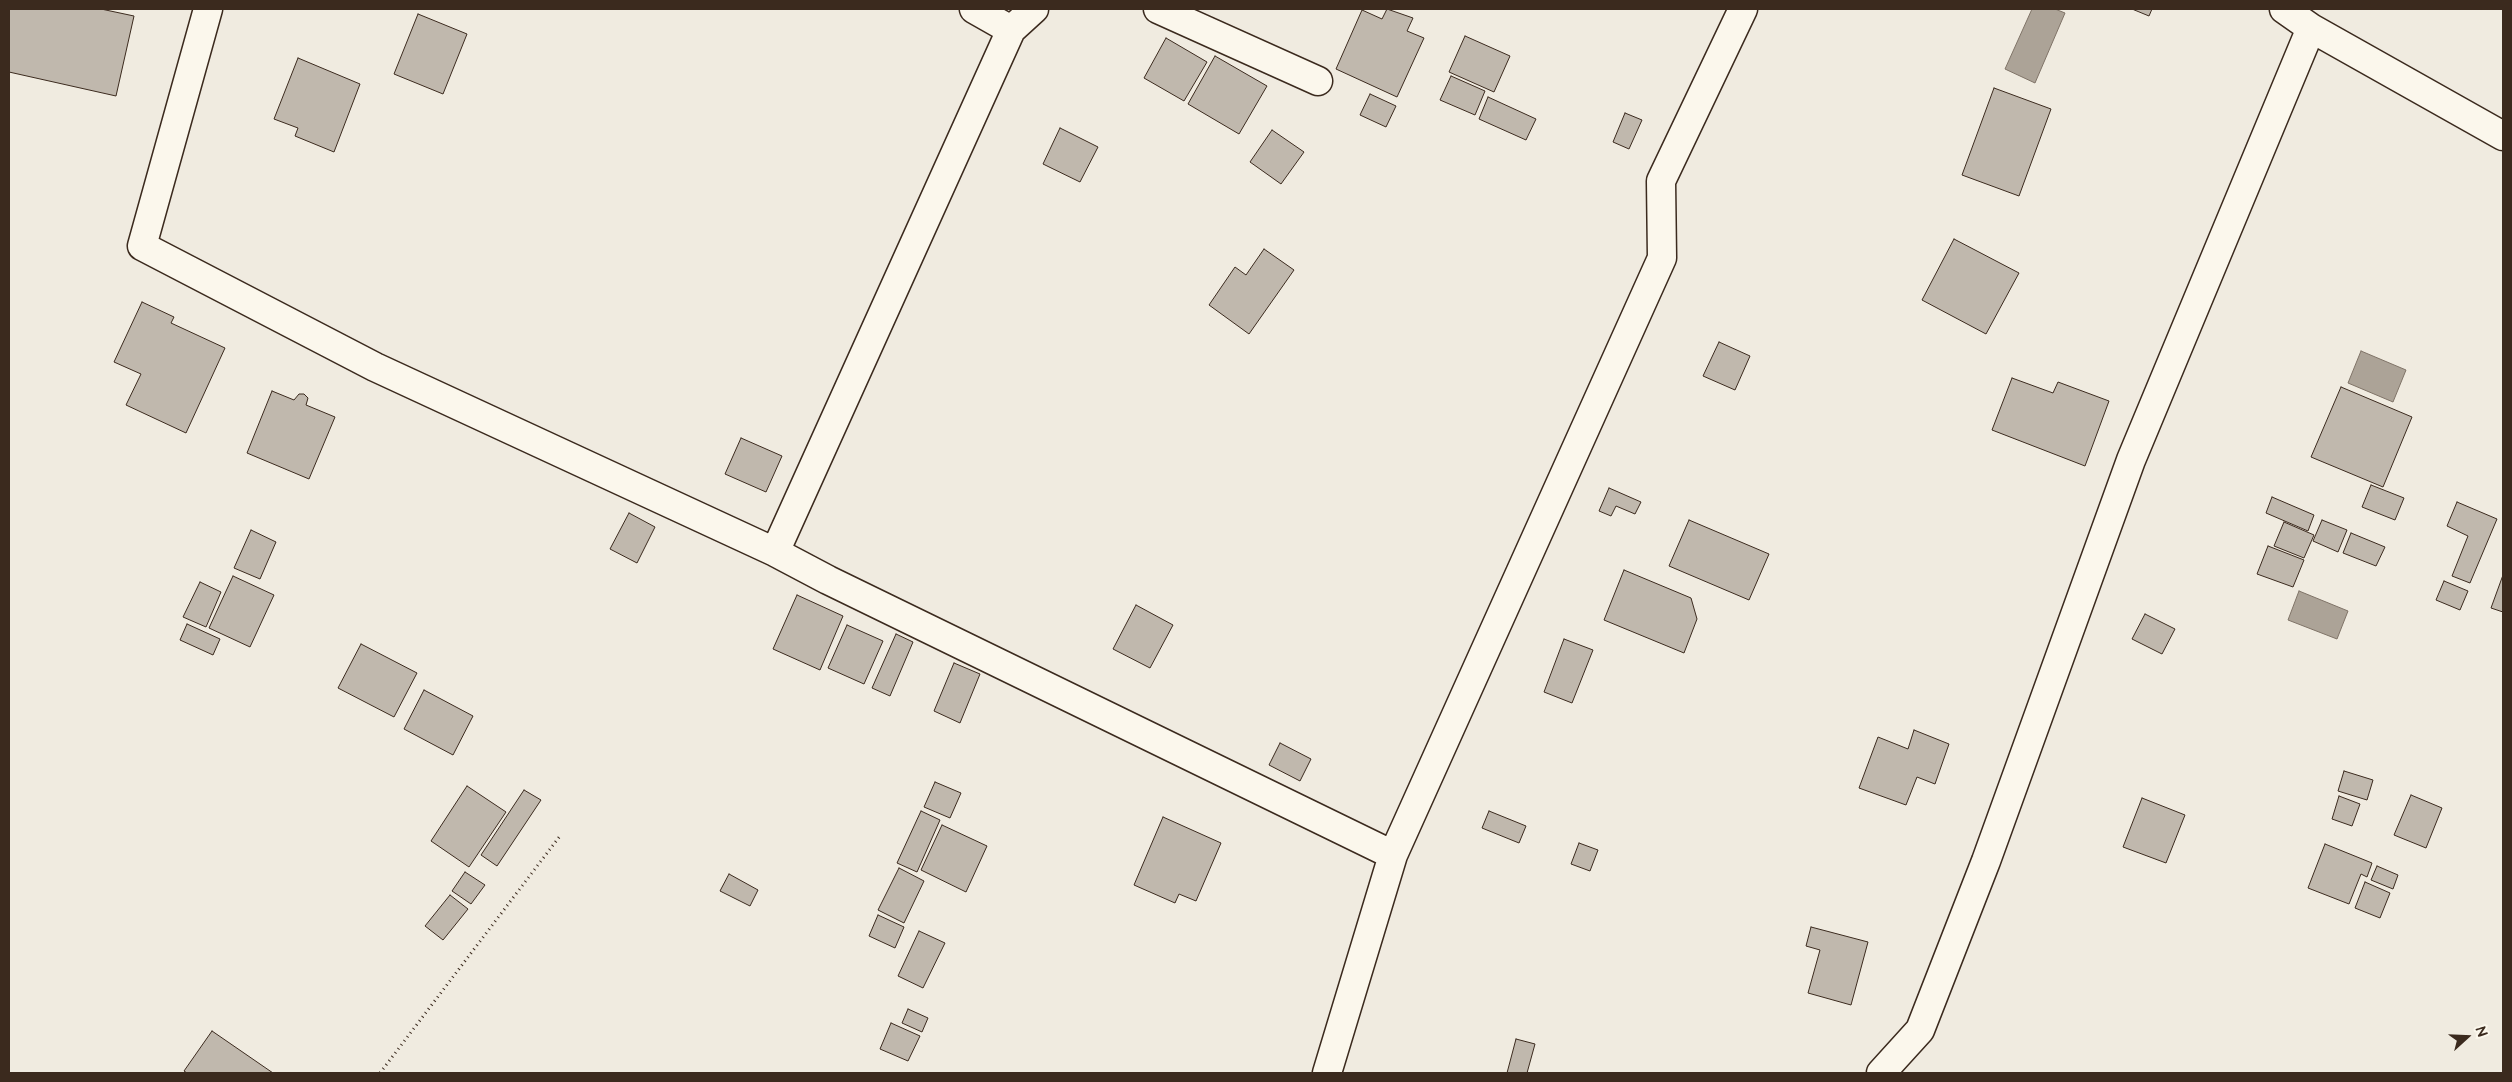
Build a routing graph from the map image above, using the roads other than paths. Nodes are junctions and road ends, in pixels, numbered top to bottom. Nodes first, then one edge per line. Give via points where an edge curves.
1 (208, 9) edge
2 (974, 9) edge
3 (1034, 9) edge
4 (1158, 9) edge
5 (1743, 9) edge
6 (2284, 9) edge
7 (2311, 28) junction
8 (1011, 30) junction
9 (1318, 81) dead end
10 (2503, 136) edge
11 (776, 552) junction
12 (1393, 855) junction
13 (1327, 1073) edge
14 (1881, 1073) edge

1 - 11 street via 142,246 375,367
2 - 8 street
3 - 8 street
4 - 9 street
5 - 12 street via 1661,180 1662,258
6 - 7 street
7 - 10 street
7 - 14 street via 2131,460 1986,862 1920,1030
8 - 11 street
11 - 12 street
12 - 13 street

